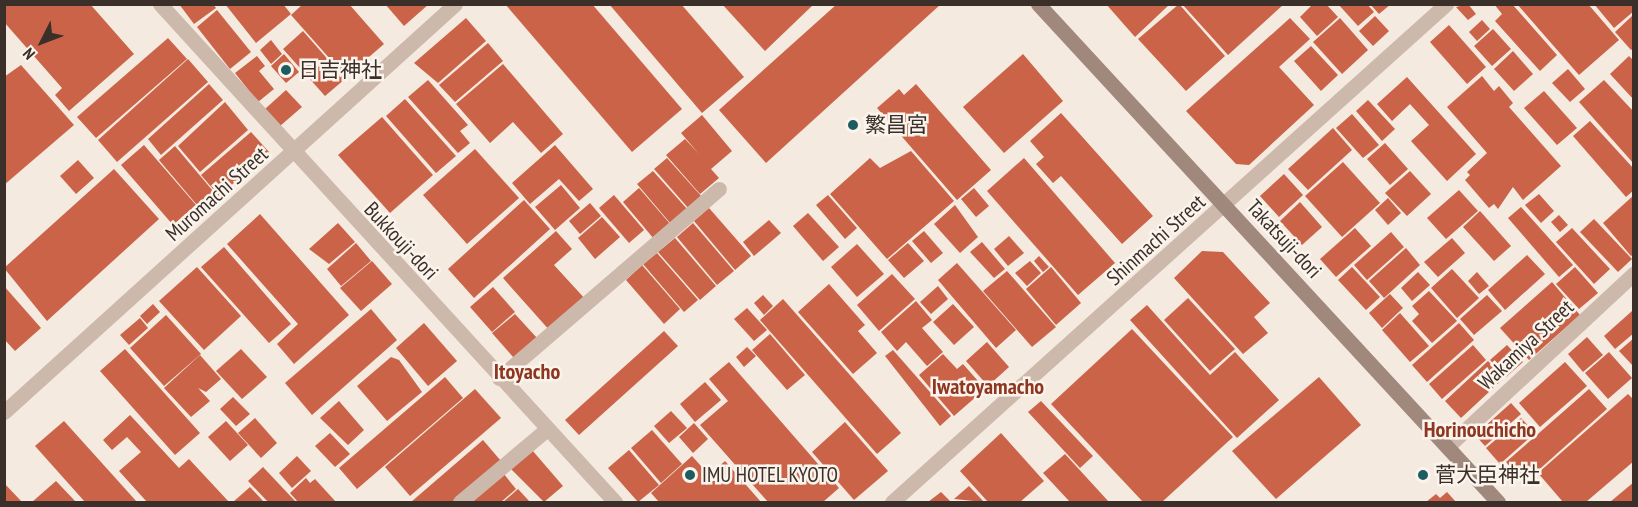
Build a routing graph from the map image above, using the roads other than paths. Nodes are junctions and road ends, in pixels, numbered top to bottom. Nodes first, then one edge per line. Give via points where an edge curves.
1 (160, 4) edge
2 (455, 4) edge
3 (1038, 4) edge
4 (1446, 4) edge
5 (293, 154) junction
6 (719, 189) dead end
7 (1225, 207) junction
8 (1634, 273) edge
9 (499, 378) junction
10 (4, 412) edge
11 (547, 429) junction
12 (1447, 447) junction
13 (460, 502) edge
14 (615, 502) edge
15 (892, 502) edge
16 (1498, 502) edge

1 - 5 street, Bukkouji-dori
2 - 5 street, Muromachi Street
3 - 7 street, Takatsuji-dori
4 - 7 street, Shinmachi Street
5 - 9 street, Bukkouji-dori
5 - 10 street, Muromachi Street
6 - 9 street
7 - 12 street, Takatsuji-dori
7 - 15 street, Shinmachi Street
8 - 12 street, Wakamiya Street
9 - 11 street, Bukkouji-dori
11 - 13 street
11 - 14 street, Bukkouji-dori
12 - 16 street, Takatsuji-dori

